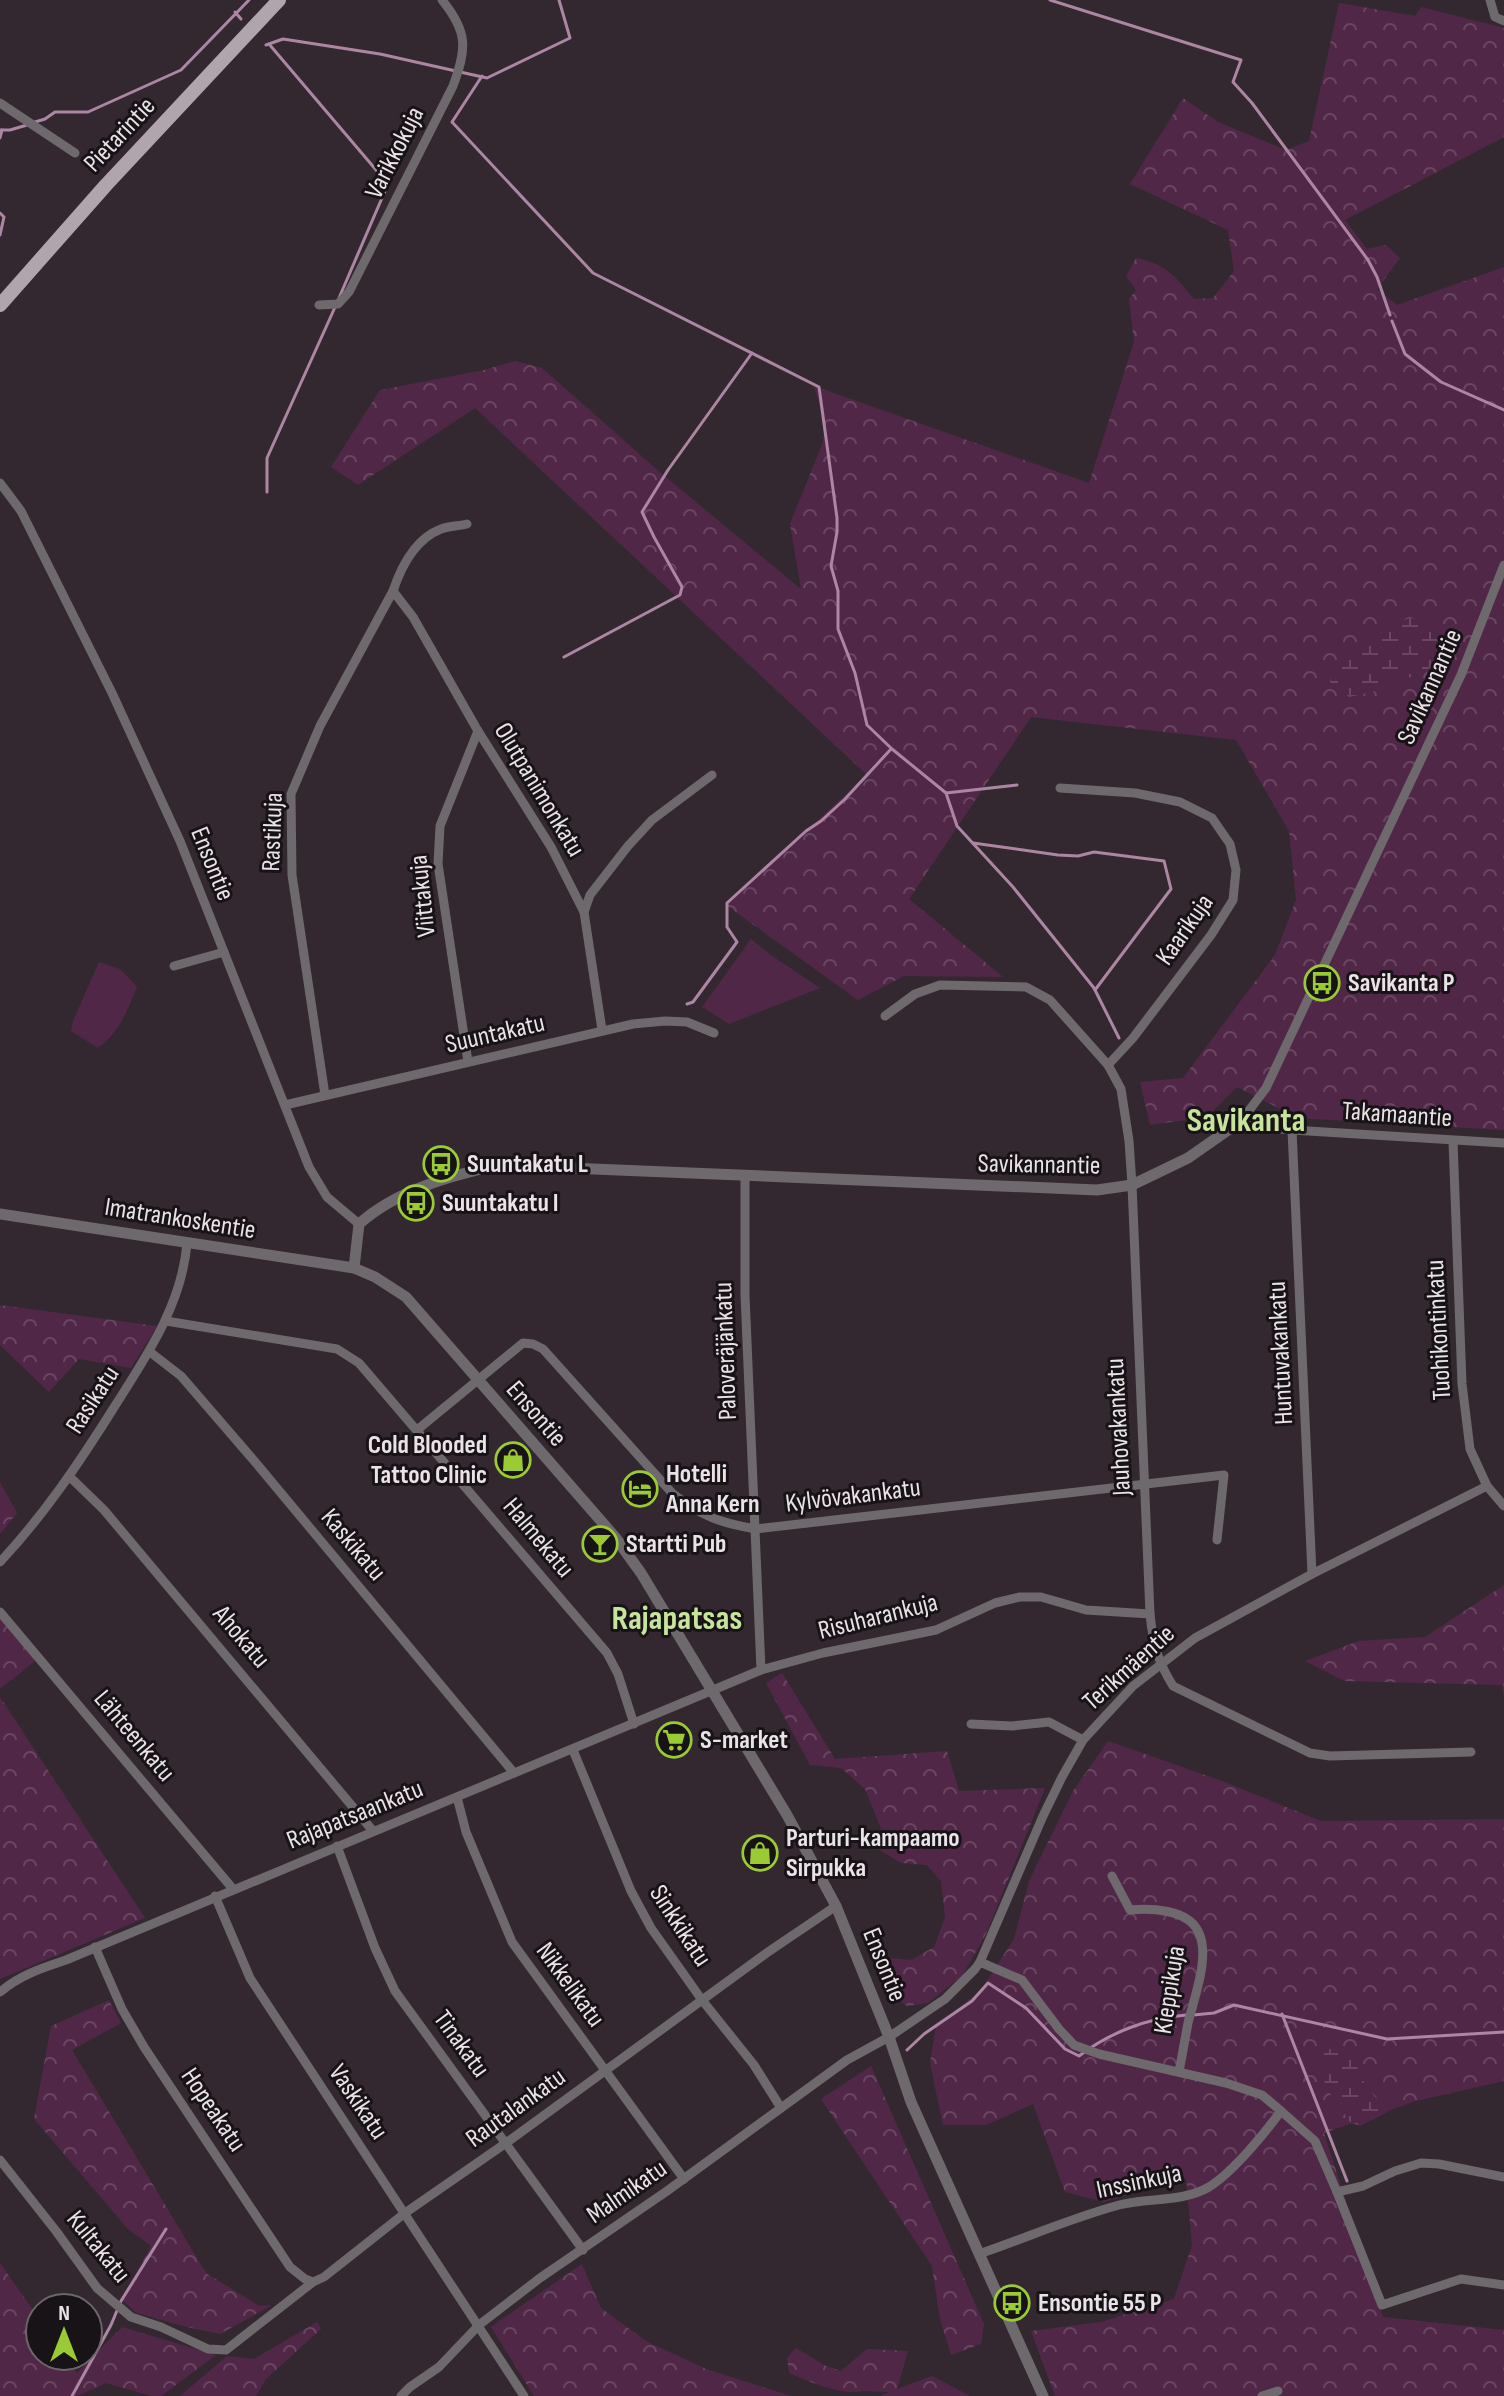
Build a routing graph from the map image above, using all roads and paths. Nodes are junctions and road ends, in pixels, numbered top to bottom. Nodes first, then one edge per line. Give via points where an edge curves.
1 (279, 0) edge
2 (442, 0) edge
3 (1490, 0) edge
4 (1504, 21) edge
5 (0, 103) edge
6 (75, 153) dead end
7 (0, 305) edge
8 (319, 305) dead end
9 (0, 483) edge
10 (467, 524) dead end
11 (1504, 565) edge
12 (393, 591) junction
13 (478, 731) junction
14 (712, 775) dead end
15 (1060, 788) dead end
16 (584, 912) junction
17 (224, 952) junction
18 (174, 966) dead end
19 (885, 1016) dead end
20 (602, 1030) junction
21 (714, 1033) dead end
22 (468, 1062) junction
23 (1108, 1065) junction
24 (325, 1095) junction
25 (285, 1105) junction
26 (1241, 1121) junction
27 (1292, 1130) junction
28 (1453, 1141) junction
29 (1504, 1143) edge
30 (745, 1175) junction
31 (1132, 1185) junction
32 (0, 1214) edge
33 (359, 1224) junction
34 (187, 1243) junction
35 (354, 1268) junction
36 (166, 1321) junction
37 (150, 1352) junction
38 (478, 1381) junction
39 (417, 1430) junction
40 (70, 1477) junction
41 (1145, 1483) junction
42 (1487, 1486) junction
43 (1504, 1506) edge
44 (756, 1529) junction
45 (1217, 1540) dead end
46 (0, 1562) edge
47 (1312, 1574) junction
48 (0, 1612) edge
49 (1150, 1614) junction
50 (1160, 1664) junction
51 (761, 1670) junction
52 (714, 1691) junction
53 (634, 1724) junction
54 (971, 1724) dead end
55 (1083, 1740) junction
56 (573, 1750) junction
57 (1471, 1752) dead end
58 (514, 1773) junction
59 (457, 1797) junction
60 (373, 1831) junction
61 (337, 1846) junction
62 (1112, 1876) dead end
63 (233, 1889) junction
64 (215, 1896) junction
65 (836, 1906) junction
66 (95, 1947) junction
67 (980, 1962) junction
68 (0, 1992) edge
69 (702, 2000) junction
70 (889, 2037) junction
71 (604, 2070) junction
72 (1179, 2072) junction
73 (781, 2108) junction
74 (1281, 2111) junction
75 (506, 2143) junction
76 (0, 2160) edge
77 (1504, 2177) edge
78 (684, 2179) junction
79 (1337, 2192) junction
80 (405, 2213) junction
81 (583, 2250) junction
82 (979, 2254) junction
83 (313, 2282) junction
84 (1504, 2285) edge
85 (479, 2325) junction
86 (226, 2350) joint
87 (1278, 2391) dead end
88 (401, 2396) edge
89 (524, 2396) edge
90 (1043, 2396) edge
91 (1262, 2396) edge

1 - 7 main road, Pietarintie
2 - 8 street, Varikkokuja via 464,39 453,86 349,292 338,304
3 - 4 street via 1495,17
5 - 6 street
9 - 17 street, Ensontie via 21,511 112,693
10 - 12 street, Rastikuja via 440,529 423,541 399,573
11 - 26 street, Savikannantie via 1413,779 1266,1088
12 - 13 street, Olutpanimonkatu
12 - 24 street, Rastikuja via 320,726 291,794 292,875
13 - 16 street, Olutpanimonkatu via 551,847
13 - 22 street, Viittakuja via 440,826 438,864
14 - 16 street via 652,820 590,895
15 - 23 street, Kaarikuja via 1180,802 1212,818 1230,844 1236,870 1233,900 1211,935
16 - 20 street, Olutpanimonkatu
17 - 18 street
17 - 25 street, Ensontie
19 - 23 street, Jauhovakankatu via 915,994 940,985 1026,987 1050,1000
20 - 21 street, Suuntakatu via 665,1021 687,1022
20 - 22 street, Suuntakatu
22 - 24 street, Suuntakatu
23 - 31 street, Jauhovakankatu via 1121,1089
24 - 25 street, Suuntakatu
25 - 33 street, Ensontie via 317,1181 327,1197
26 - 27 street, Takamaantie
26 - 31 street, Savikannantie via 1188,1158
27 - 28 street, Takamaantie
27 - 47 street, Huntuvakankatu
28 - 29 street, Takamaantie
28 - 42 street, Tuohikontinkatu via 1462,1384 1470,1449
30 - 31 street, Savikannantie via 1097,1190
30 - 33 street, Savikannantie via 498,1165 449,1177 385,1205
30 - 44 street, Paloveräjänkatu
31 - 41 street, Jauhovakankatu
32 - 34 street, Imatrankoskentie
33 - 35 street
34 - 35 street, Imatrankoskentie
34 - 36 street, Rasikatu via 181,1283
35 - 38 street, Ensontie via 406,1297
36 - 37 street, Rasikatu
36 - 39 street, Halmekatu via 337,1349 359,1363
37 - 40 street, Rasikatu
37 - 58 street, Kaskikatu via 181,1376
38 - 39 street
38 - 44 street, Kylvövakankatu via 523,1343 543,1349 672,1493 695,1512
38 - 52 street, Ensontie via 615,1537
39 - 53 street, Halmekatu via 607,1653
40 - 46 street, Rasikatu
40 - 60 street, Ahokatu via 104,1510
41 - 44 street, Kylvövakankatu
41 - 45 street, Kylvövakankatu via 1224,1475
41 - 49 street, Jauhovakankatu
42 - 43 street, Tuohikontinkatu
42 - 47 street, Terikmäentie
44 - 51 street, Paloveräjänkatu
47 - 50 street, Terikmäentie via 1195,1638
48 - 63 street, Lähteenkatu
49 - 50 street, Jauhovakankatu
49 - 51 street, Risuharankuja via 1086,1610 1041,1597 1020,1597 936,1630
50 - 55 street, Terikmäentie
50 - 57 street via 1173,1686 1310,1753
51 - 52 street, Risuharankuja
52 - 53 street, Rajapatsaankatu
52 - 65 street, Ensontie
53 - 56 street, Rajapatsaankatu
54 - 55 street via 1049,1722
55 - 67 street, Terikmäentie via 1043,1816
56 - 58 street, Rajapatsaankatu
56 - 69 street, Sinkkikatu via 631,1891
58 - 59 street, Rajapatsaankatu
59 - 60 street, Rajapatsaankatu
59 - 71 street, Nikkelikatu via 512,1942
60 - 61 street, Rajapatsaankatu
61 - 63 street, Rajapatsaankatu
61 - 75 street, Tinakatu via 395,1991
62 - 72 street, Kieppikuja via 1130,1910 1169,1913 1199,1933 1199,1983
63 - 64 street, Rajapatsaankatu
64 - 66 street, Rajapatsaankatu
64 - 80 street, Vaskikatu via 250,1978
65 - 69 street, Rautalankatu
65 - 70 street, Ensontie
66 - 68 street, Rajapatsaankatu via 14,1980
66 - 83 street, Hopeakatu via 144,2047 290,2267
67 - 70 street, Terikmäentie via 945,1999
67 - 72 street via 1022,1980 1074,2045
69 - 71 street, Rautalankatu
69 - 73 street, Sinkkikatu
70 - 73 street, Malmikatu
70 - 82 street, Ensontie via 911,2102
71 - 75 street, Rautalankatu
71 - 78 street, Nikkelikatu
72 - 74 street via 1262,2095
73 - 78 street, Malmikatu
74 - 79 street via 1315,2141
74 - 82 street, Inssinkuja via 1259,2141 1212,2185 1190,2196 1123,2204
75 - 80 street, Rautalankatu
75 - 81 street, Tinakatu
76 - 86 street, Kultakatu via 97,2288 131,2317 208,2349
77 - 79 street via 1421,2163
78 - 81 street, Malmikatu
79 - 84 street via 1382,2305 1461,2279
80 - 83 street, Rautalankatu
80 - 85 street, Vaskikatu
81 - 85 street, Malmikatu
82 - 90 street, Ensontie
83 - 86 street, Rautalankatu
85 - 88 street, Malmikatu via 439,2367
85 - 89 street, Vaskikatu
87 - 91 street

